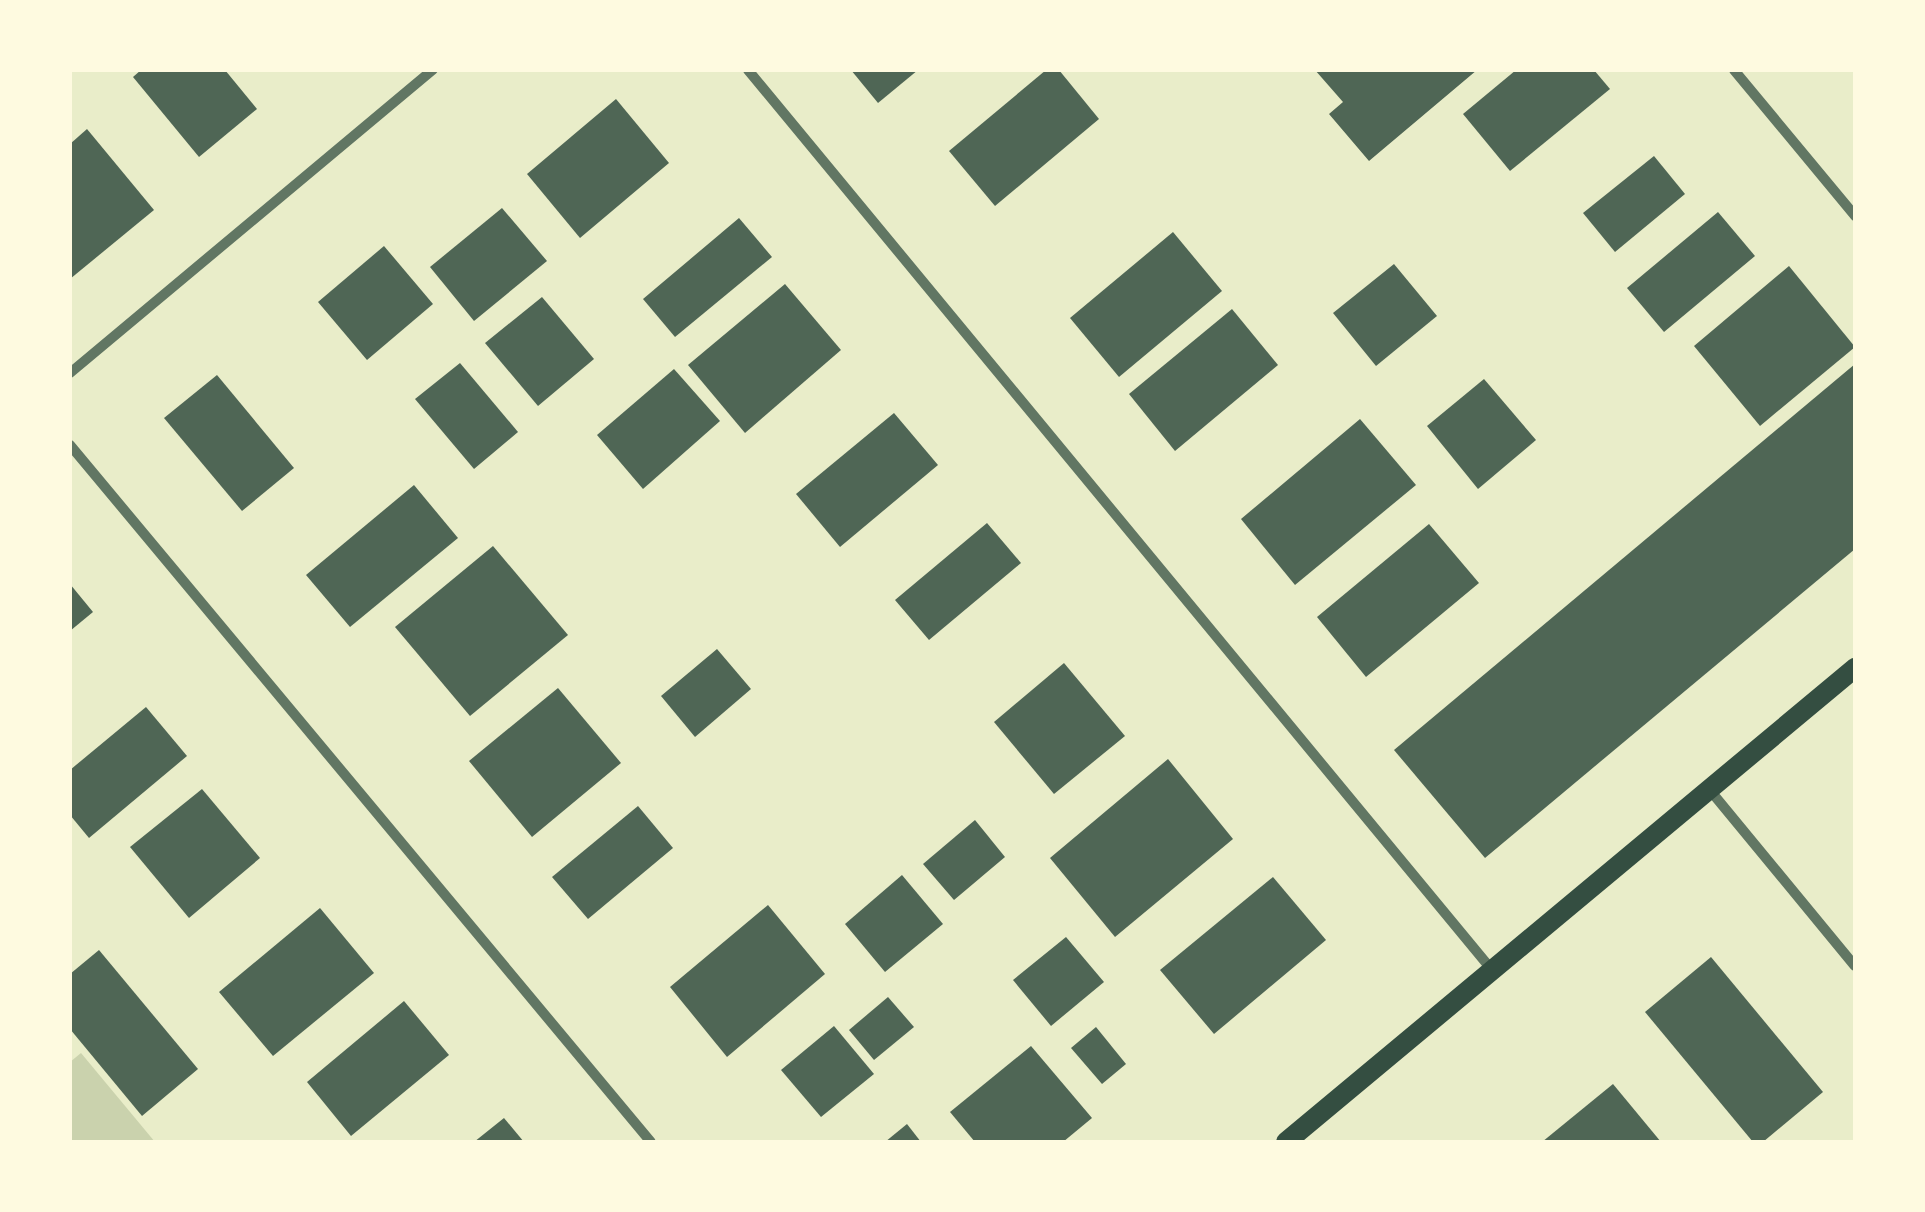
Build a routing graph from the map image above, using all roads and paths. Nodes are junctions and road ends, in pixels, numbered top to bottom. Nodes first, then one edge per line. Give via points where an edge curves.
1 (433, 70) edge
2 (748, 70) edge
3 (1734, 70) edge
4 (1855, 216) edge
5 (70, 373) edge
6 (70, 445) edge
7 (1855, 668) edge
8 (1709, 789) junction
9 (1855, 966) edge
10 (1492, 970) junction
11 (650, 1142) edge
12 (1286, 1142) edge

1 - 5 street
2 - 10 street
3 - 4 street
6 - 11 street
7 - 8 main road
8 - 9 street
8 - 10 main road
10 - 12 main road

